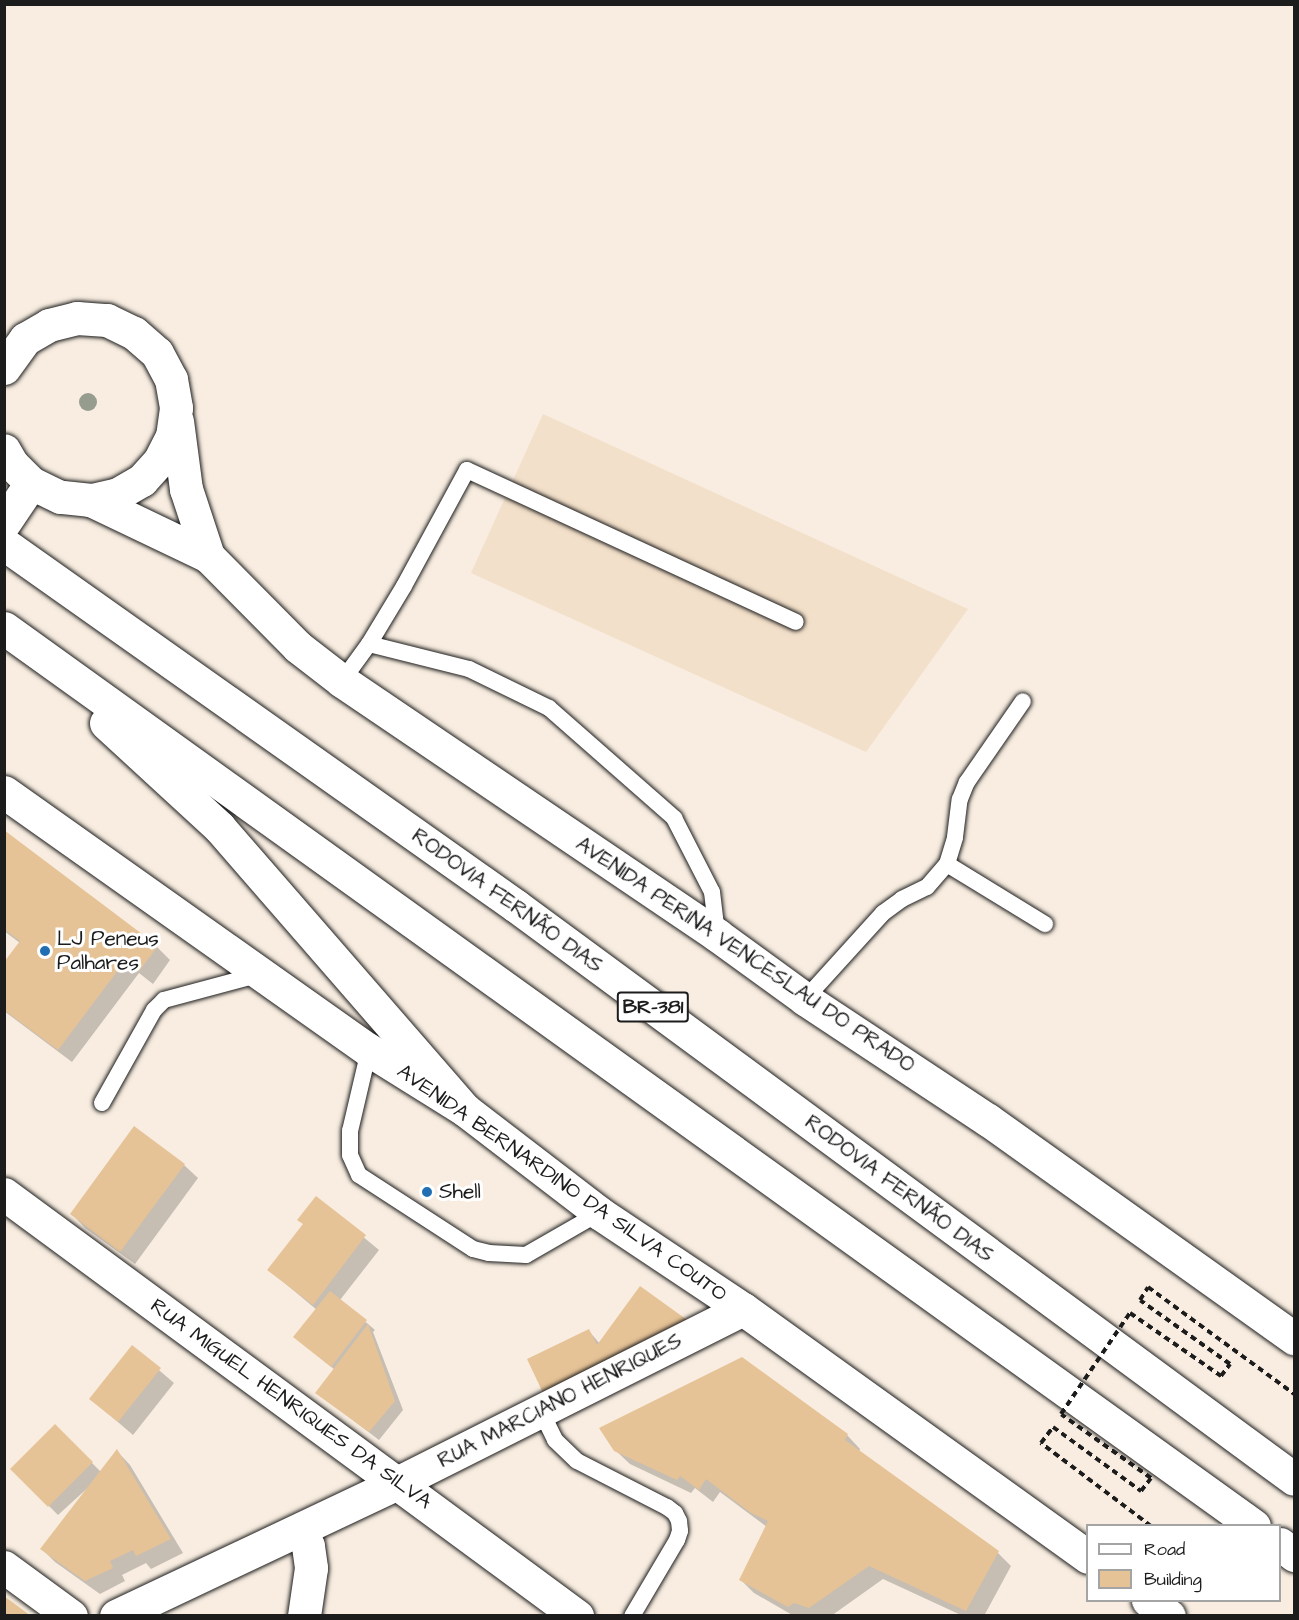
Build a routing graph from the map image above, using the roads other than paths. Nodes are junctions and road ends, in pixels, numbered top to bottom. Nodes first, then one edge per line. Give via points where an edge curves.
1 (49, 325) junction
2 (4, 331) edge
3 (4, 368) edge
4 (176, 408) junction
5 (4, 450) edge
6 (31, 483) junction
7 (91, 500) junction
8 (4, 523) edge
9 (4, 544) edge
10 (208, 556) junction
11 (796, 622) dead end
12 (4, 629) edge
13 (369, 644) junction
14 (342, 681) junction
15 (1023, 701) dead end
16 (4, 792) edge
17 (946, 864) junction
18 (1045, 924) dead end
19 (717, 935) junction
20 (263, 973) junction
21 (805, 999) junction
22 (369, 1050) junction
23 (102, 1103) dead end
24 (465, 1110) junction
25 (4, 1194) edge
26 (599, 1214) junction
27 (743, 1309) junction
28 (1294, 1338) edge
29 (541, 1411) junction
30 (1294, 1479) edge
31 (399, 1482) junction
32 (1251, 1524) edge
33 (301, 1530) junction
34 (1281, 1545) edge
35 (1294, 1555) edge
36 (1086, 1556) edge
37 (4, 1567) edge
38 (1151, 1602) edge
39 (71, 1616) edge
40 (116, 1616) edge
41 (304, 1616) edge
42 (576, 1616) edge
43 (632, 1616) edge
44 (1169, 1616) edge

1 - 2 main road
1 - 3 main road via 25,339
1 - 4 main road, AVENIDA PERINA VENCESLAU DO PRADO via 77,318 107,320 134,333 157,353 171,379
4 - 7 main road via 172,436 148,474 118,494
4 - 10 main road, AVENIDA PERINA VENCESLAU DO PRADO via 186,489
5 - 6 main road
6 - 7 main road via 60,497
6 - 8 main road
7 - 10 main road, AVENIDA PERINA VENCESLAU DO PRADO
9 - 30 main road, RODOVIA FERNÃO DIAS / BR-381 via 516,906
10 - 14 main road, AVENIDA PERINA VENCESLAU DO PRADO via 298,647
11 - 13 lane via 467,470
12 - 24 main road via 219,827
12 - 32 main road
13 - 14 lane
13 - 19 lane via 469,669 549,708 674,818 712,892
14 - 19 main road, AVENIDA PERINA VENCESLAU DO PRADO
15 - 17 lane via 967,782
16 - 20 main road, AVENIDA BERNARDINO DA SILVA COUTO
17 - 18 lane
17 - 21 lane via 927,887 883,913
19 - 21 main road, AVENIDA PERINA VENCESLAU DO PRADO
20 - 22 main road, AVENIDA BERNARDINO DA SILVA COUTO
20 - 23 lane via 164,1000
21 - 28 main road, AVENIDA PERINA VENCESLAU DO PRADO via 988,1120
22 - 24 main road, AVENIDA BERNARDINO DA SILVA COUTO
22 - 26 lane via 350,1131 350,1155 358,1175 473,1249 489,1252 526,1255
24 - 26 main road, AVENIDA BERNARDINO DA SILVA COUTO
25 - 31 main road, RUA MIGUEL HENRIQUES DA SILVA
26 - 27 main road, AVENIDA BERNARDINO DA SILVA COUTO
27 - 29 main road, RUA MARCIANO HENRIQUES
27 - 36 main road, AVENIDA BERNARDINO DA SILVA COUTO
29 - 31 main road, RUA MARCIANO HENRIQUES
29 - 43 lane via 555,1440 569,1455 667,1507 679,1521 677,1540
31 - 33 main road, RUA MARCIANO HENRIQUES
31 - 42 main road, RUA MIGUEL HENRIQUES DA SILVA
33 - 40 main road, RUA MARCIANO HENRIQUES
33 - 41 main road via 311,1568
34 - 35 main road
37 - 39 main road
38 - 44 main road

